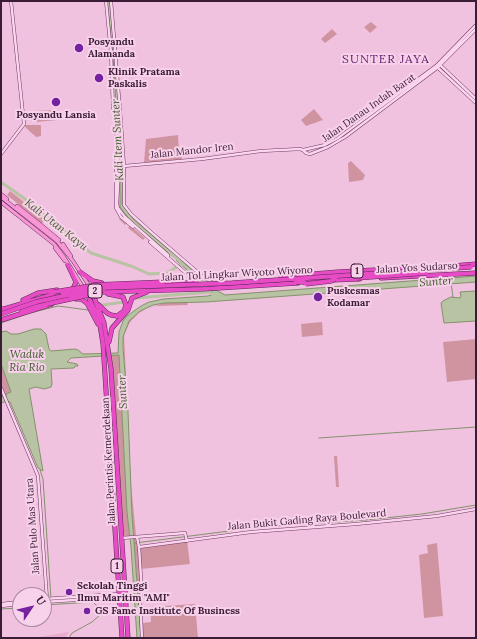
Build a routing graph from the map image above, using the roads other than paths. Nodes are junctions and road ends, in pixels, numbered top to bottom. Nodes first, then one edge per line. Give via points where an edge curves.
1 (11, 1) edge
2 (106, 1) edge
3 (111, 1) edge
4 (476, 25) edge
5 (476, 29) edge
6 (438, 66) junction
7 (474, 99) edge
8 (476, 103) edge
9 (369, 117) junction
10 (303, 150) junction
11 (1, 154) edge
12 (124, 166) junction
13 (1, 195) edge
14 (1, 203) edge
15 (70, 267) junction
16 (476, 267) edge
17 (437, 268) junction
18 (388, 271) junction
19 (80, 272) junction
20 (402, 272) junction
21 (476, 273) edge
22 (438, 275) junction
23 (85, 276) junction
24 (296, 276) junction
25 (335, 279) junction
26 (281, 280) junction
27 (209, 282) junction
28 (176, 283) junction
29 (198, 283) junction
30 (154, 284) junction
31 (100, 286) junction
32 (241, 287) junction
33 (73, 290) junction
34 (155, 290) junction
35 (168, 290) junction
36 (64, 291) junction
37 (90, 291) junction
38 (145, 292) junction
39 (103, 293) junction
40 (75, 295) junction
41 (24, 300) junction
42 (95, 308) junction
43 (1, 311) edge
44 (22, 311) junction
45 (1, 319) edge
46 (109, 353) junction
47 (1, 388) edge
48 (476, 509) edge
49 (122, 538) junction
50 (137, 538) junction
51 (186, 540) junction
52 (139, 546) junction
53 (46, 587) edge
54 (119, 596) junction
55 (52, 600) edge
56 (12, 604) edge
57 (1, 605) edge
58 (122, 638) edge
59 (128, 638) edge
60 (142, 638) edge

1 - 11 street via 24,124
2 - 29 street via 119,169 118,208
3 - 12 street
4 - 6 street
5 - 6 street
6 - 7 street
6 - 9 street, Jalan Danau Indah Barat
7 - 8 street
9 - 10 street, Jalan Danau Indah Barat via 332,142
9 - 10 street, Jalan Danau Indah Barat via 328,147 310,154
10 - 12 street, Jalan Mandor Iren via 261,151
12 - 27 street via 124,206
13 - 19 main road via 58,241
14 - 15 main road via 49,242
15 - 33 highway via 76,282
15 - 37 main road
16 - 17 highway, Jalan Yos Sudarso / 1
16 - 20 highway, Jalan Tol Lingkar Wiyoto Wiyono / 2, bridge
16 - 25 highway, Jalan Tol Lingkar Wiyoto Wiyono / 2, bridge
17 - 18 highway, Jalan Yos Sudarso / 1
17 - 22 highway
18 - 24 highway, Jalan Yos Sudarso / 1
18 - 26 highway, Jalan Yos Sudarso / 1
19 - 23 highway
19 - 37 main road
20 - 24 highway, bridge
20 - 43 highway, Jalan Tol Lingkar Wiyoto Wiyono / 2, bridge via 232,283 94,288 41,298
21 - 22 highway, Jalan Yos Sudarso / 1
22 - 32 highway, Jalan Yos Sudarso / 1
23 - 28 highway via 99,283 164,280
23 - 31 highway
24 - 26 highway, Jalan Yos Sudarso / 1
25 - 32 highway, bridge via 331,282 302,285
25 - 43 highway, Jalan Tol Lingkar Wiyoto Wiyono / 2, bridge via 96,291
26 - 27 highway, Jalan Yos Sudarso / 1
27 - 29 highway, Jalan Yos Sudarso / 1, bridge
28 - 29 highway, Jalan Yos Sudarso / 1
28 - 30 highway, Jalan Yos Sudarso / 1
28 - 37 highway, Jalan Yos Sudarso / 1, bridge via 163,282
30 - 31 highway, Jalan Yos Sudarso / 1
30 - 34 highway
31 - 37 highway, Jalan Yos Sudarso / 1
32 - 35 highway, Jalan Yos Sudarso / 1
33 - 36 highway, 1
33 - 37 highway, 1
34 - 35 highway, Jalan Yos Sudarso / 1
34 - 37 highway, Jalan Yos Sudarso / 1
35 - 38 highway, Jalan Yos Sudarso / 1
36 - 41 highway via 38,293
36 - 43 highway, 1
37 - 39 highway, Jalan Yos Sudarso / 1, bridge
37 - 40 highway, 1
37 - 41 highway, 1, bridge via 54,292
37 - 42 highway
37 - 42 highway, Jalan Perintis Kemerdekaan / 1
37 - 44 highway, 1, bridge
38 - 39 highway, Jalan Yos Sudarso / 1
38 - 46 highway via 135,296 128,310 112,328 109,336
39 - 42 highway via 121,296 125,300 126,308 114,316
40 - 42 highway
40 - 44 highway, 1 via 47,301
41 - 43 highway, 1
42 - 45 highway via 80,299 69,300
42 - 46 highway, Jalan Perintis Kemerdekaan / 1 via 106,331
42 - 54 highway, Jalan Perintis Kemerdekaan / 1 via 104,354
44 - 45 highway, 1
46 - 49 highway, Jalan Perintis Kemerdekaan / 1
47 - 53 street, Jalan Pulo Mas Utara via 38,476
48 - 51 street, Jalan Bukit Gading Raya Boulevard via 437,516
49 - 50 street
49 - 59 highway, Jalan Perintis Kemerdekaan / 1
50 - 51 street via 185,534
50 - 52 street
51 - 52 street, Jalan Bukit Gading Raya Boulevard
52 - 60 street
54 - 55 street
54 - 58 highway, Jalan Perintis Kemerdekaan / 1
56 - 57 street

